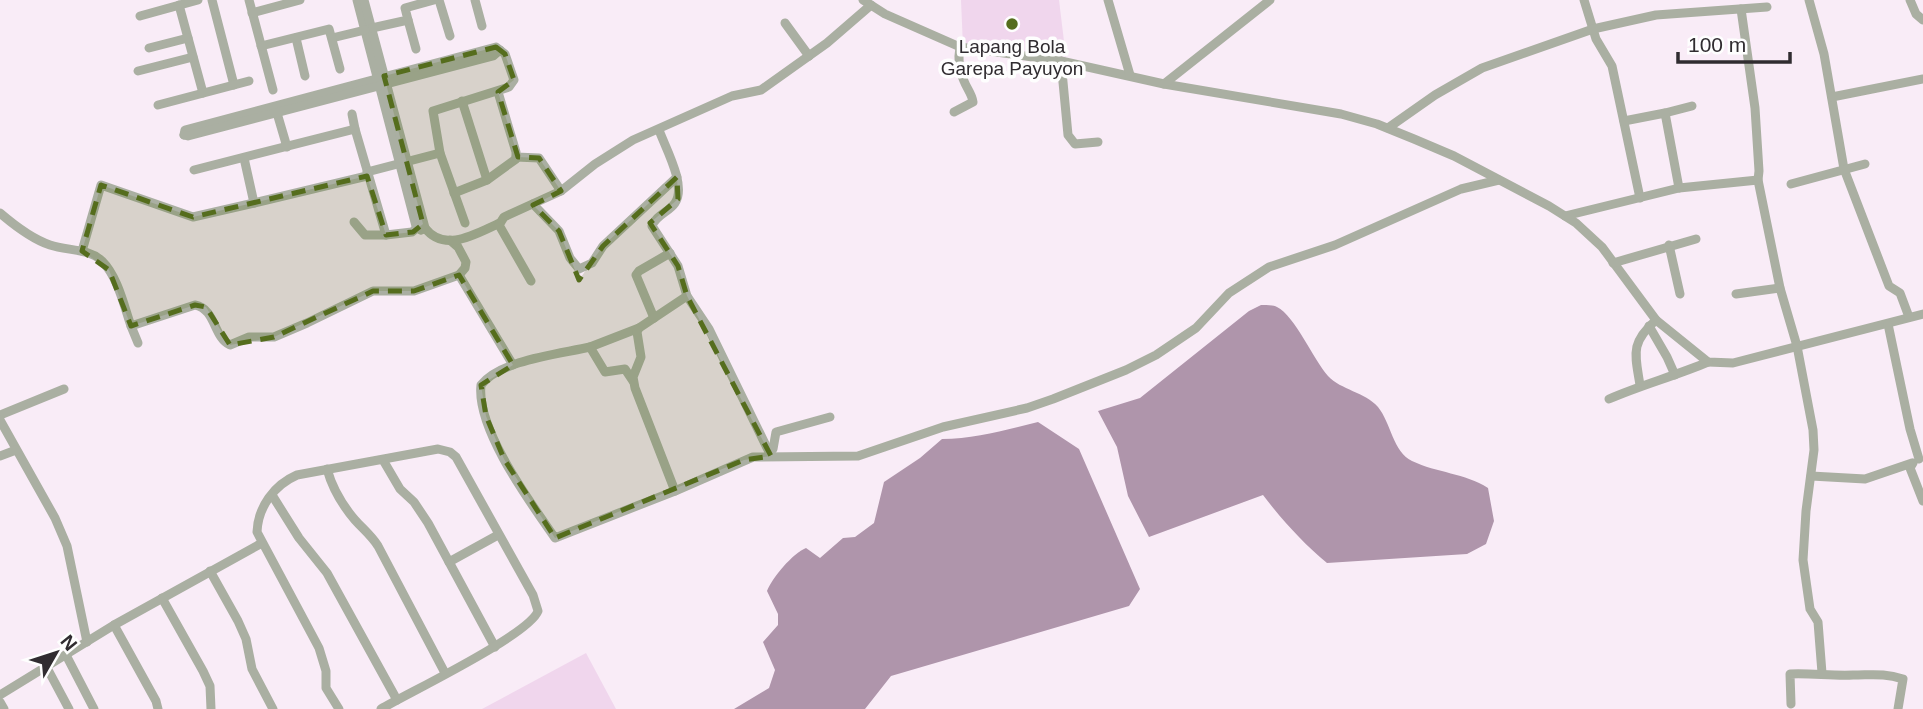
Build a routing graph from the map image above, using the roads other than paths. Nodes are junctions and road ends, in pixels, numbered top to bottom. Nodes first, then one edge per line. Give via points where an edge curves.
1 (212, 0) edge
2 (248, 0) edge
3 (300, 0) edge
4 (357, 0) edge
5 (365, 0) edge
6 (434, 0) edge
7 (439, 0) edge
8 (475, 0) edge
9 (1108, 0) edge
10 (1270, 0) edge
11 (1584, 0) edge
12 (1809, 0) edge
13 (1910, 0) edge
14 (193, 1) edge
15 (286, 2) edge
16 (867, 3) edge
17 (179, 5) junction
18 (1767, 7) dead end
19 (1741, 9) junction
20 (252, 13) junction
21 (140, 16) dead end
22 (408, 20) junction
23 (1923, 20) edge
24 (785, 23) dead end
25 (482, 26) dead end
26 (368, 29) junction
27 (1593, 29) junction
28 (450, 36) dead end
29 (188, 38) junction
30 (296, 38) junction
31 (331, 38) junction
32 (261, 47) junction
33 (960, 47) junction
34 (149, 48) dead end
35 (416, 49) dead end
36 (809, 56) junction
37 (193, 57) junction
38 (1061, 61) junction
39 (340, 69) dead end
40 (138, 71) dead end
41 (1130, 75) junction
42 (305, 76) dead end
43 (1923, 79) edge
44 (249, 81) dead end
45 (382, 81) junction
46 (1164, 84) junction
47 (234, 85) junction
48 (272, 90) dead end
49 (498, 92) junction
50 (203, 93) junction
51 (324, 97) junction
52 (1832, 97) junction
53 (462, 101) junction
54 (158, 106) dead end
55 (1692, 106) dead end
56 (954, 112) dead end
57 (277, 113) junction
58 (1665, 113) junction
59 (352, 114) dead end
60 (1624, 121) junction
61 (355, 128) junction
62 (1388, 128) junction
63 (659, 130) junction
64 (1098, 142) dead end
65 (286, 147) junction
66 (440, 153) junction
67 (516, 157) junction
68 (244, 158) junction
69 (403, 161) junction
70 (1865, 164) dead end
71 (1844, 169) junction
72 (194, 170) dead end
73 (367, 174) junction
74 (677, 177) junction
75 (487, 180) junction
76 (1499, 180) junction
77 (1758, 180) junction
78 (1791, 184) dead end
79 (1679, 188) junction
80 (561, 191) junction
81 (454, 193) junction
82 (1640, 198) junction
83 (254, 203) junction
84 (533, 204) junction
85 (0, 213) edge
86 (1565, 216) junction
87 (354, 222) dead end
88 (465, 223) dead end
89 (499, 223) junction
90 (421, 228) junction
91 (386, 235) junction
92 (1696, 239) dead end
93 (450, 240) junction
94 (1670, 245) junction
95 (82, 251) junction
96 (670, 253) junction
97 (1613, 263) junction
98 (458, 275) junction
99 (531, 281) dead end
100 (1780, 288) junction
101 (1680, 294) dead end
102 (1736, 294) dead end
103 (688, 296) junction
104 (1923, 314) edge
105 (1909, 317) junction
106 (654, 318) junction
107 (1653, 323) junction
108 (1888, 324) junction
109 (131, 326) junction
110 (639, 328) junction
111 (138, 343) dead end
112 (1797, 346) junction
113 (590, 347) junction
114 (1708, 362) junction
115 (513, 365) junction
116 (1675, 375) junction
117 (634, 381) junction
118 (1640, 386) junction
119 (64, 389) dead end
120 (1609, 399) dead end
121 (0, 415) edge
122 (830, 417) dead end
123 (0, 420) edge
124 (16, 450) junction
125 (770, 455) junction
126 (0, 456) edge
127 (383, 460) junction
128 (1918, 460) edge
129 (327, 469) junction
130 (1811, 476) junction
131 (676, 491) junction
132 (272, 495) junction
133 (1923, 501) edge
134 (498, 535) junction
135 (262, 543) junction
136 (449, 562) junction
137 (210, 571) junction
138 (162, 598) junction
139 (114, 625) junction
140 (88, 642) junction
141 (495, 647) junction
142 (66, 655) junction
143 (46, 666) junction
144 (446, 673) junction
145 (1822, 673) junction
146 (0, 695) edge
147 (397, 700) junction
148 (0, 702) edge
149 (1791, 704) dead end
150 (4, 709) edge
151 (69, 709) edge
152 (94, 709) edge
153 (158, 709) edge
154 (211, 709) edge
155 (273, 709) edge
156 (339, 709) edge
157 (381, 709) edge
158 (1899, 709) edge

1 - 47 street
2 - 20 street
3 - 15 street
4 - 26 street
5 - 26 street
6 - 22 street via 405,8
7 - 28 street
8 - 25 street
9 - 41 street
10 - 46 street
11 - 27 street
12 - 52 street
13 - 23 street
14 - 17 street
15 - 20 street
16 - 33 street
16 - 36 street
17 - 21 street
17 - 29 street
18 - 19 street
19 - 27 street via 1656,15
19 - 77 street via 1755,108
20 - 32 street
22 - 26 street
22 - 35 street
24 - 36 street
26 - 31 street
26 - 45 street
27 - 60 street via 1612,66
27 - 62 street via 1482,68
29 - 34 street
29 - 37 street
30 - 31 street via 329,29
30 - 32 street
30 - 42 street
31 - 39 street
32 - 48 street
33 - 38 street
33 - 56 street via 963,80 973,102
36 - 63 street via 761,90 732,96
37 - 40 street
37 - 50 street
38 - 41 street
38 - 64 street via 1068,135 1075,144
41 - 46 street
43 - 52 street
44 - 47 street
45 - 49 street via 492,47 505,54 514,80
45 - 51 street
45 - 69 street
46 - 62 street via 1327,112
47 - 50 street
49 - 53 street
49 - 67 street
50 - 54 street
51 - 57 street
51 - 57 street via 228,123
52 - 71 street
53 - 66 street via 433,111
53 - 75 street
55 - 58 street
57 - 65 street
58 - 60 street
58 - 79 street
59 - 61 street
60 - 82 street
61 - 65 street
61 - 73 street
62 - 76 street
63 - 74 street
63 - 80 street via 622,146
65 - 68 street
66 - 69 street
66 - 81 street
67 - 75 street
67 - 80 street via 539,158
68 - 72 street
68 - 83 street
69 - 73 street
69 - 90 street
70 - 71 street
71 - 78 street
71 - 105 street via 1889,286 1899,293
73 - 83 street
73 - 91 street
74 - 84 street via 603,246 592,263 579,269 559,231
74 - 96 street via 678,199 652,226
75 - 81 street
76 - 86 street
76 - 125 street via 1461,189 1335,245 1269,267 1229,293 1186,337 1086,386 1027,408 943,426 858,456
77 - 79 street
77 - 100 street
79 - 82 street
80 - 84 street
81 - 88 street
82 - 86 street
83 - 95 street via 193,217 102,185
84 - 89 street via 504,216
85 - 95 street via 39,241
86 - 97 street via 1591,236
87 - 91 street via 365,235
89 - 93 street via 468,239
89 - 99 street
90 - 91 street
90 - 93 street
92 - 94 street
93 - 98 street via 466,262
94 - 97 street
94 - 101 street
95 - 109 street via 102,261 109,271
96 - 103 street
96 - 106 street via 636,275
97 - 107 street
98 - 109 street via 414,291 373,291 274,337 230,345 207,310 195,305
98 - 115 street
100 - 102 street
100 - 112 street
103 - 106 street
103 - 125 street
104 - 105 street
105 - 108 street
106 - 110 street
107 - 114 street
107 - 116 street
107 - 118 street via 1635,348
108 - 112 street
108 - 128 street
109 - 111 street
110 - 113 street
110 - 117 street via 641,357
112 - 114 street via 1733,363
112 - 130 street via 1813,430
113 - 115 street
113 - 117 street via 602,370 625,369
114 - 116 street
115 - 131 street via 483,381 480,394 485,416 504,459 555,538
116 - 118 street
117 - 131 street
118 - 120 street
119 - 121 street
122 - 125 street via 776,432
123 - 124 street
124 - 126 street
124 - 140 street via 68,546
125 - 131 street via 744,460
127 - 129 street
127 - 134 street via 438,449 450,452
127 - 136 street
128 - 130 street via 1865,479
128 - 133 street via 1910,468
129 - 132 street via 286,480
129 - 144 street via 349,512 377,546
130 - 145 street via 1803,559 1810,609 1818,621
132 - 135 street via 258,522
132 - 147 street via 327,573
134 - 136 street
134 - 141 street via 538,611 531,622
135 - 137 street
135 - 156 street via 319,648 326,688
136 - 141 street
137 - 138 street
137 - 155 street via 238,621 252,669
138 - 139 street
138 - 154 street via 210,686
139 - 140 street
139 - 153 street
140 - 142 street
141 - 144 street
142 - 143 street
142 - 152 street
143 - 146 street
143 - 151 street
144 - 147 street
145 - 149 street via 1790,674
145 - 158 street via 1886,674 1903,679
147 - 157 street
148 - 150 street

